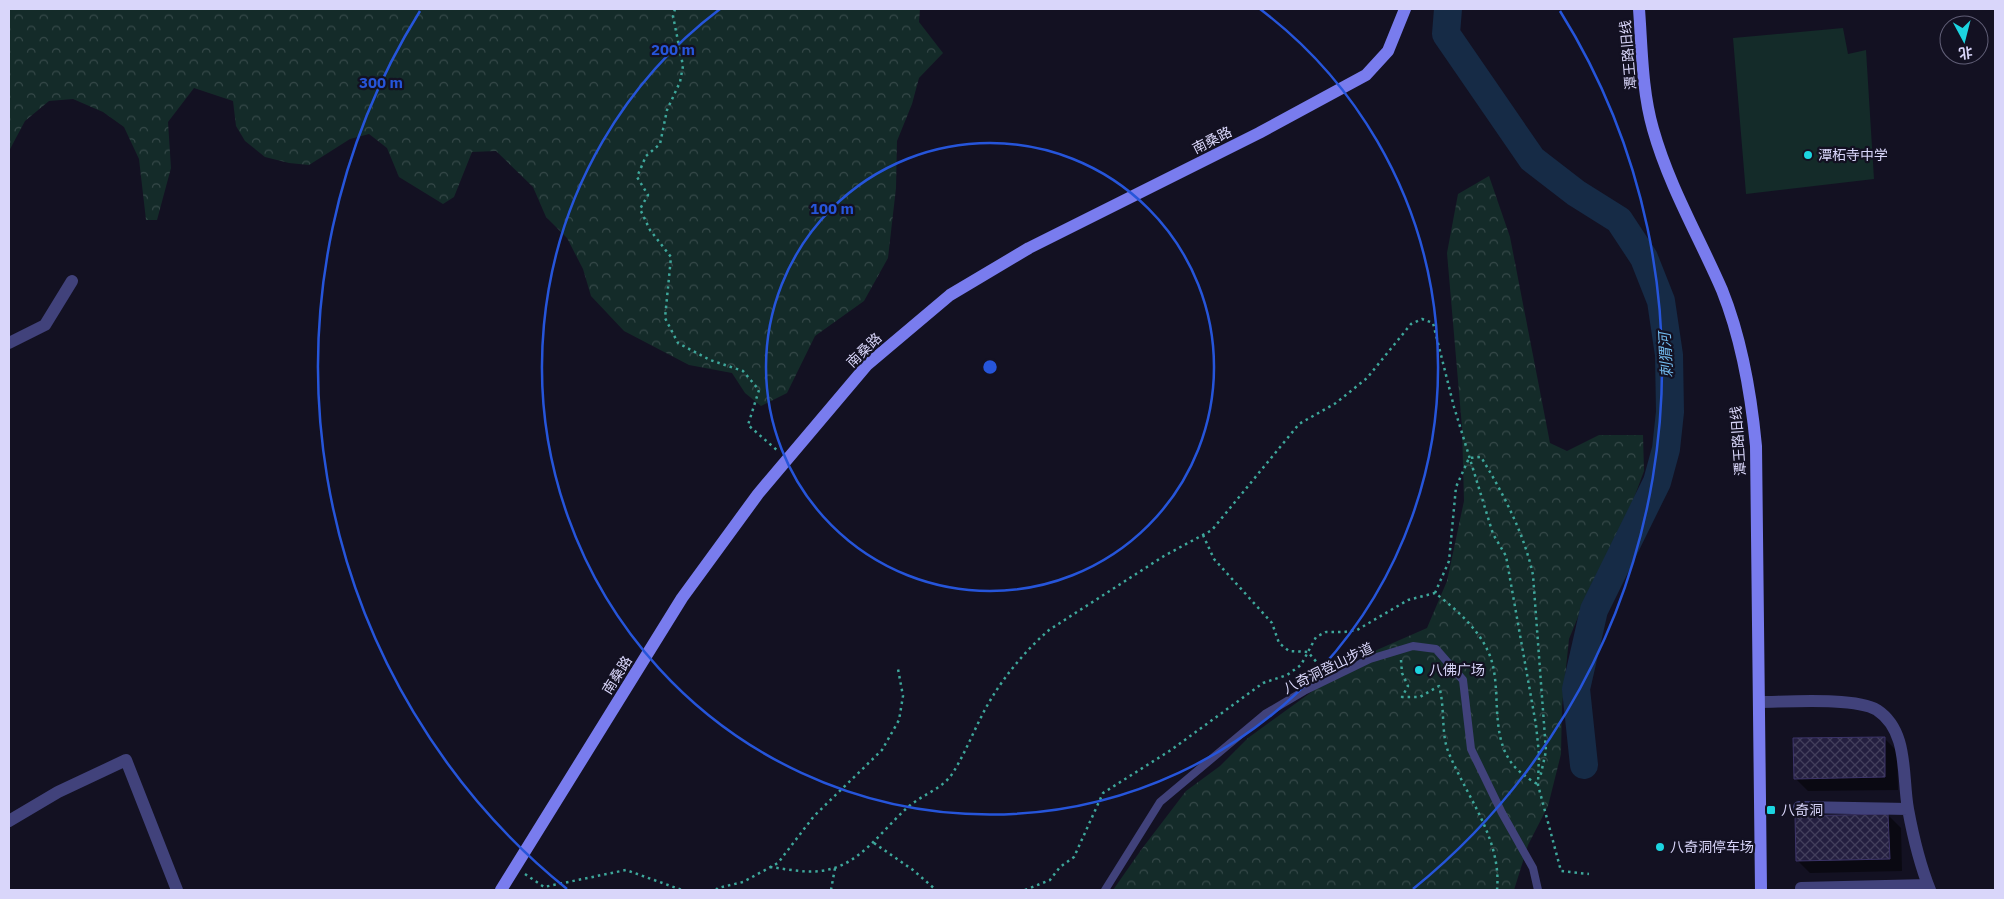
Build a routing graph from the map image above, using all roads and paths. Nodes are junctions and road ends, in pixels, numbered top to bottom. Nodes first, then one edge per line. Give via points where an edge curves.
1 (675, 9) edge
2 (1405, 9) edge
3 (1639, 9) edge
4 (72, 281) dead end
5 (9, 343) edge
6 (1469, 458) junction
7 (787, 460) junction
8 (1203, 536) junction
9 (1435, 593) junction
10 (1400, 649) junction
11 (1308, 652) junction
12 (898, 669) dead end
13 (1350, 669) junction
14 (1759, 702) junction
15 (1538, 785) junction
16 (1799, 808) dead end
17 (1908, 809) junction
18 (9, 821) edge
19 (874, 843) junction
20 (516, 867) junction
21 (770, 867) junction
22 (835, 868) junction
23 (1589, 874) dead end
24 (1801, 888) dead end
25 (1929, 888) edge
26 (177, 890) edge
27 (501, 890) edge
28 (682, 890) edge
29 (716, 890) edge
30 (831, 890) edge
31 (936, 890) edge
32 (1025, 890) edge
33 (1105, 890) edge
34 (1497, 890) edge
35 (1538, 890) edge
36 (1761, 890) edge

1 - 7 path via 673,16 683,66 680,82 667,110 660,144 646,156 637,177 648,195 640,209 650,230 671,257 665,318 678,344 710,360 744,371 759,390 748,425
2 - 7 street, 南桑路 via 1388,52 1366,75 1259,133 1029,248 950,295 867,365
3 - 14 street, 潭王路旧线 via 1647,102 1653,129 1681,203 1722,291 1747,377 1756,446
4 - 5 street via 46,325
6 - 8 path via 1433,324 1422,319 1411,324 1367,378 1336,403 1299,424 1212,530
6 - 9 path via 1456,487 1449,561
6 - 15 path via 1493,534 1506,556 1536,725
6 - 15 path via 1481,457 1494,478 1528,553 1533,575 1546,751
7 - 20 street, 南桑路 via 682,598
8 - 11 path via 1214,559 1272,624 1279,643 1288,651
8 - 19 path via 1164,556 1032,644 991,698 954,772 943,784 908,807
9 - 11 path via 1408,600 1357,630 1326,632 1316,637
9 - 15 path via 1460,612 1479,636 1490,657 1504,751 1518,771
10 - 13 lane, 八奇洞登山步道
10 - 34 path via 1402,673 1408,686 1402,697 1420,697 1439,686 1447,748 1488,833 1499,873
10 - 35 lane, 八奇洞登山步道 via 1413,646 1436,649 1463,680 1471,749 1533,868
11 - 13 path via 1319,665
11 - 32 path via 1301,665 1287,675 1263,683 1171,750 1103,793 1074,857 1050,880
12 - 21 path via 902,696 899,720 882,750 814,816 778,864
13 - 33 lane, 八奇洞登山步道 via 1265,714 1160,802
14 - 17 street via 1841,702 1876,710 1894,727 1902,754
14 - 36 street, 潭王路旧线
15 - 23 path via 1561,871
16 - 17 street
17 - 25 street
18 - 26 street via 58,792 126,760
19 - 22 path
19 - 31 path
20 - 27 street, 南桑路
20 - 28 path via 544,887 626,870
21 - 22 path via 818,872
21 - 29 path via 743,882
22 - 30 path
24 - 25 street

